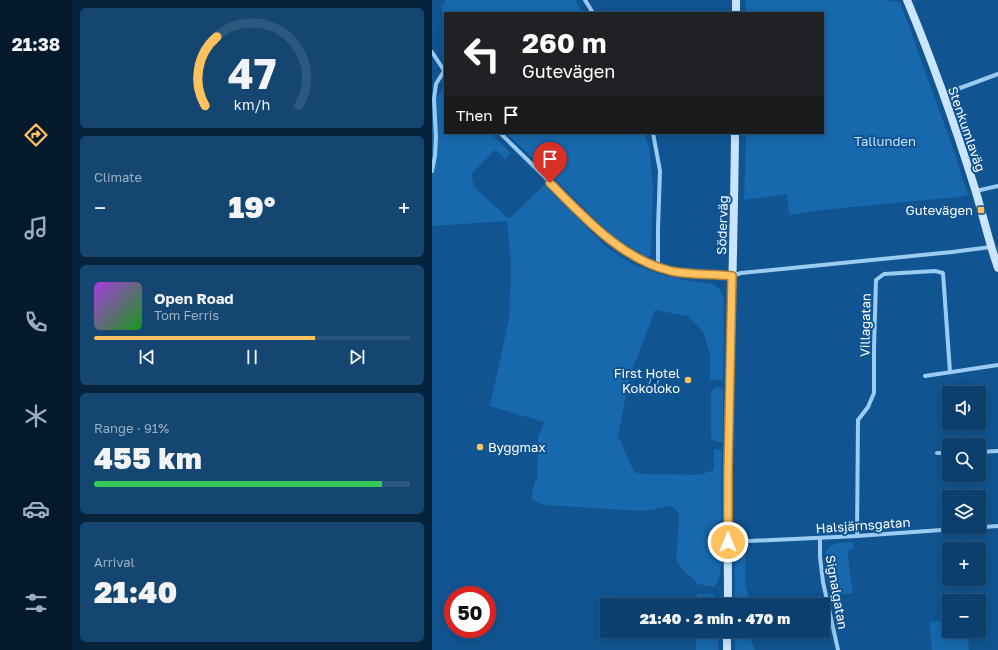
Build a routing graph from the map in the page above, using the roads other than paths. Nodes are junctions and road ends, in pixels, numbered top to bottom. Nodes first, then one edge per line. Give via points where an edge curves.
1 (585, 0) edge
2 (736, 0) edge
3 (907, 0) edge
4 (592, 12) edge
5 (736, 12) edge
6 (432, 52) edge
7 (444, 72) edge
8 (998, 74) edge
9 (944, 94) junction
10 (501, 134) edge
11 (653, 134) edge
12 (735, 134) edge
13 (432, 171) edge
14 (998, 186) edge
15 (976, 191) junction
16 (991, 246) junction
17 (658, 266) junction
18 (998, 268) edge
19 (732, 276) junction
20 (998, 365) edge
21 (950, 372) junction
22 (925, 376) dead end
23 (998, 451) edge
24 (986, 452) edge
25 (937, 453) dead end
26 (942, 453) edge
27 (998, 526) edge
28 (857, 536) junction
29 (820, 538) junction
30 (728, 542) junction
31 (728, 598) edge
32 (728, 638) edge
33 (727, 650) edge
34 (838, 650) edge

1 - 4 street
2 - 5 main road
3 - 9 main road, Stenkumlaväg
6 - 7 street
7 - 13 street via 436,84 434,99 436,137
8 - 9 street
9 - 15 main road, Stenkumlaväg
10 - 17 street via 604,236 635,257
11 - 17 street via 660,171
12 - 19 main road, Söderväg
14 - 15 street
15 - 16 main road, Stenkumlaväg
16 - 18 main road, Stenkumlaväg
16 - 19 street
17 - 19 street via 690,274
19 - 30 main road, Söderväg
20 - 21 street
21 - 22 street
21 - 28 street, Villagatan via 943,273 935,271 884,274 876,280 874,394 858,420
23 - 24 street
25 - 26 street
27 - 28 street, Halsjärnsgatan
28 - 29 street, Halsjärnsgatan
29 - 30 street, Halsjärnsgatan
29 - 34 street, Signalgatan via 823,582
30 - 31 main road, Söderväg
32 - 33 main road

